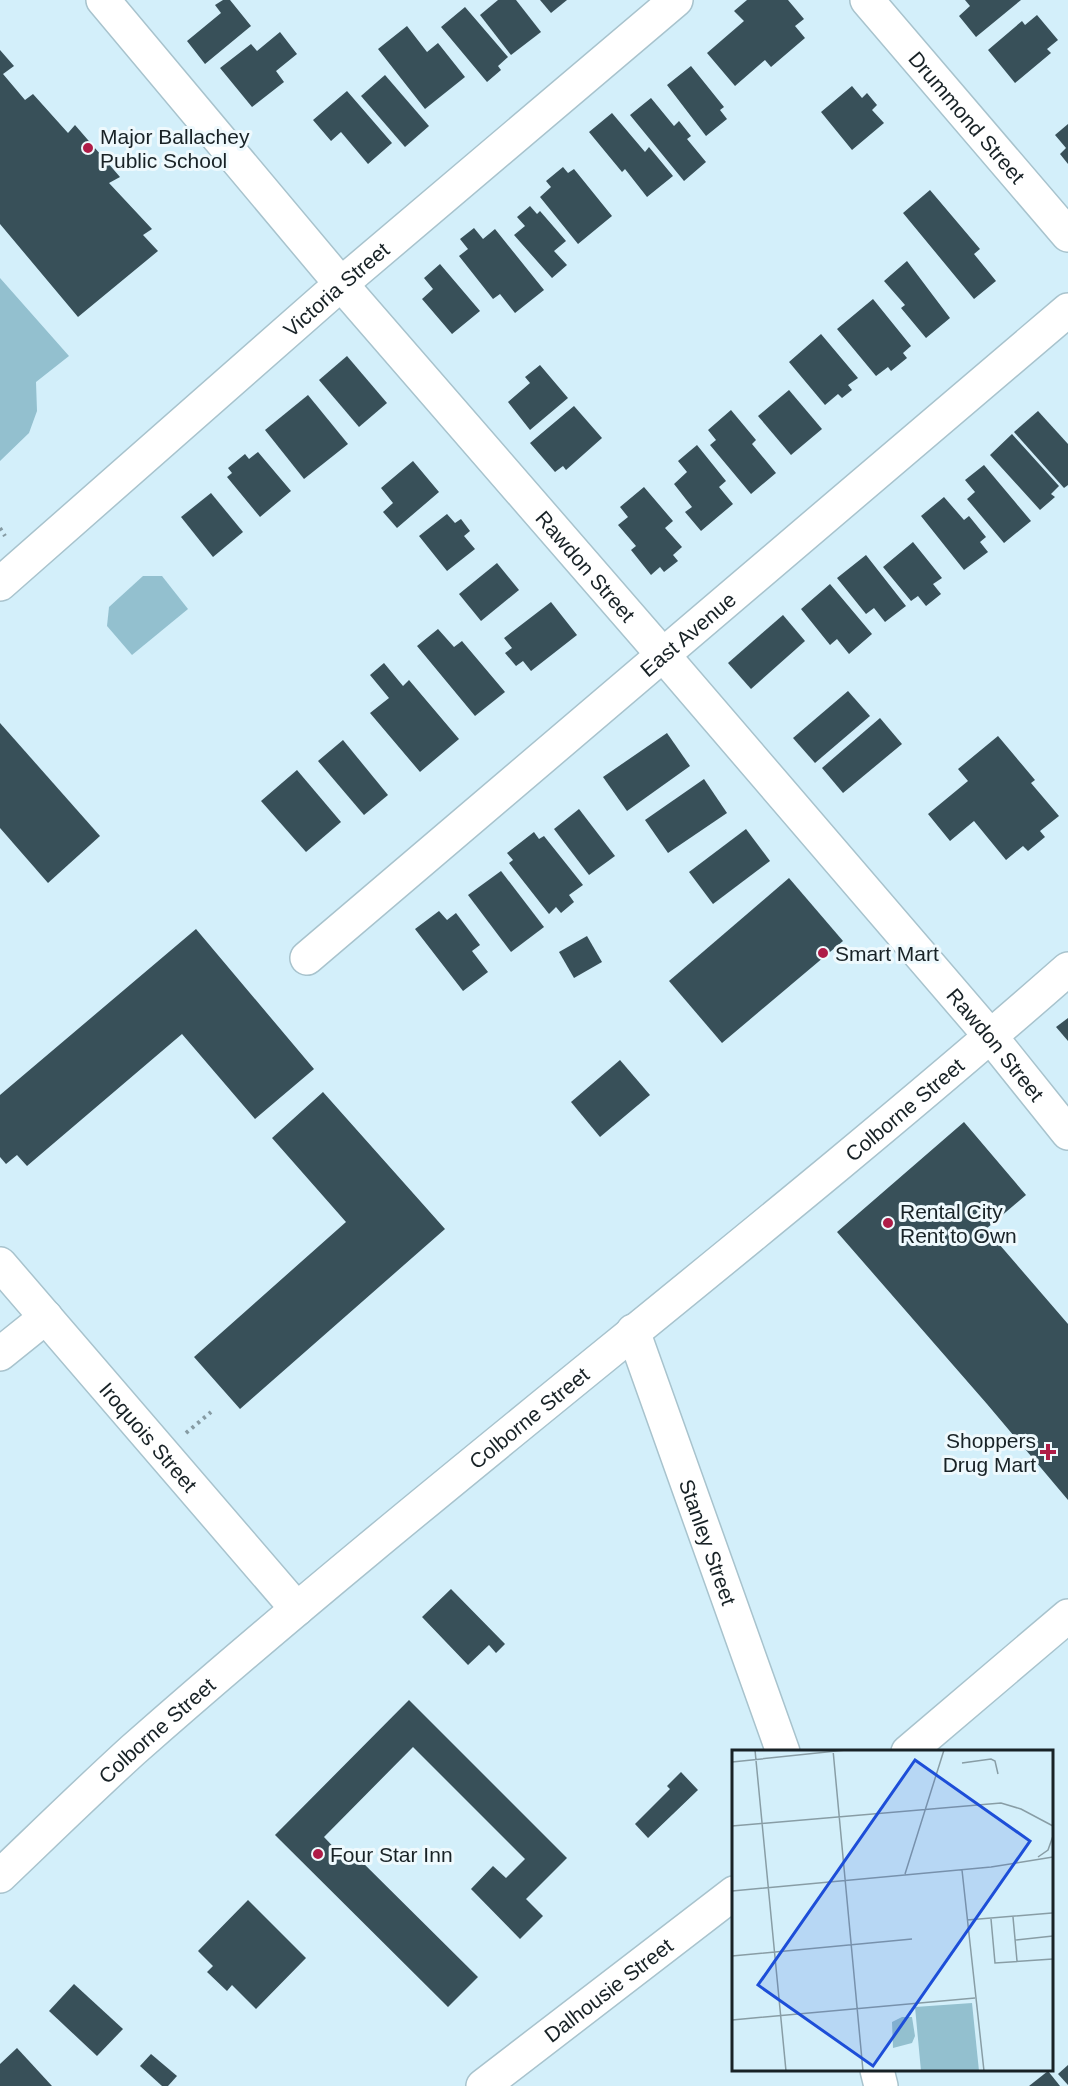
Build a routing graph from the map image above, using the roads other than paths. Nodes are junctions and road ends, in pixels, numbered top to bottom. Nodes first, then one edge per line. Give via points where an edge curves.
1 (103, 0) edge
2 (676, 0) edge
3 (867, 0) edge
4 (1068, 235) edge
5 (341, 284) junction
6 (1068, 310) edge
7 (0, 584) edge
8 (663, 655) junction
9 (307, 958) dead end
10 (1068, 969) edge
11 (991, 1037) junction
12 (1068, 1133) edge
13 (0, 1264) edge
14 (46, 1317) junction
15 (633, 1331) junction
16 (0, 1354) edge
17 (297, 1609) junction
18 (1068, 1616) edge
19 (782, 1750) edge
20 (910, 1750) edge
21 (0, 1876) edge
22 (732, 1895) edge
23 (877, 2071) edge
24 (483, 2086) edge
25 (881, 2086) edge

1 - 5 street, Rawdon Street
2 - 5 street, Victoria Street
3 - 4 street, Drummond Street
5 - 7 street, Victoria Street
5 - 8 street, Rawdon Street
6 - 8 street, East Avenue
8 - 9 street, East Avenue
8 - 11 street, Rawdon Street
10 - 11 street, Colborne Street
11 - 12 street, Rawdon Street
11 - 15 street, Colborne Street
13 - 14 street, Iroquois Street
14 - 16 street
14 - 17 street, Iroquois Street
15 - 17 street, Colborne Street
15 - 19 street, Stanley Street
17 - 21 street, Colborne Street via 131,1752
18 - 20 street
22 - 24 street, Dalhousie Street
23 - 25 street

